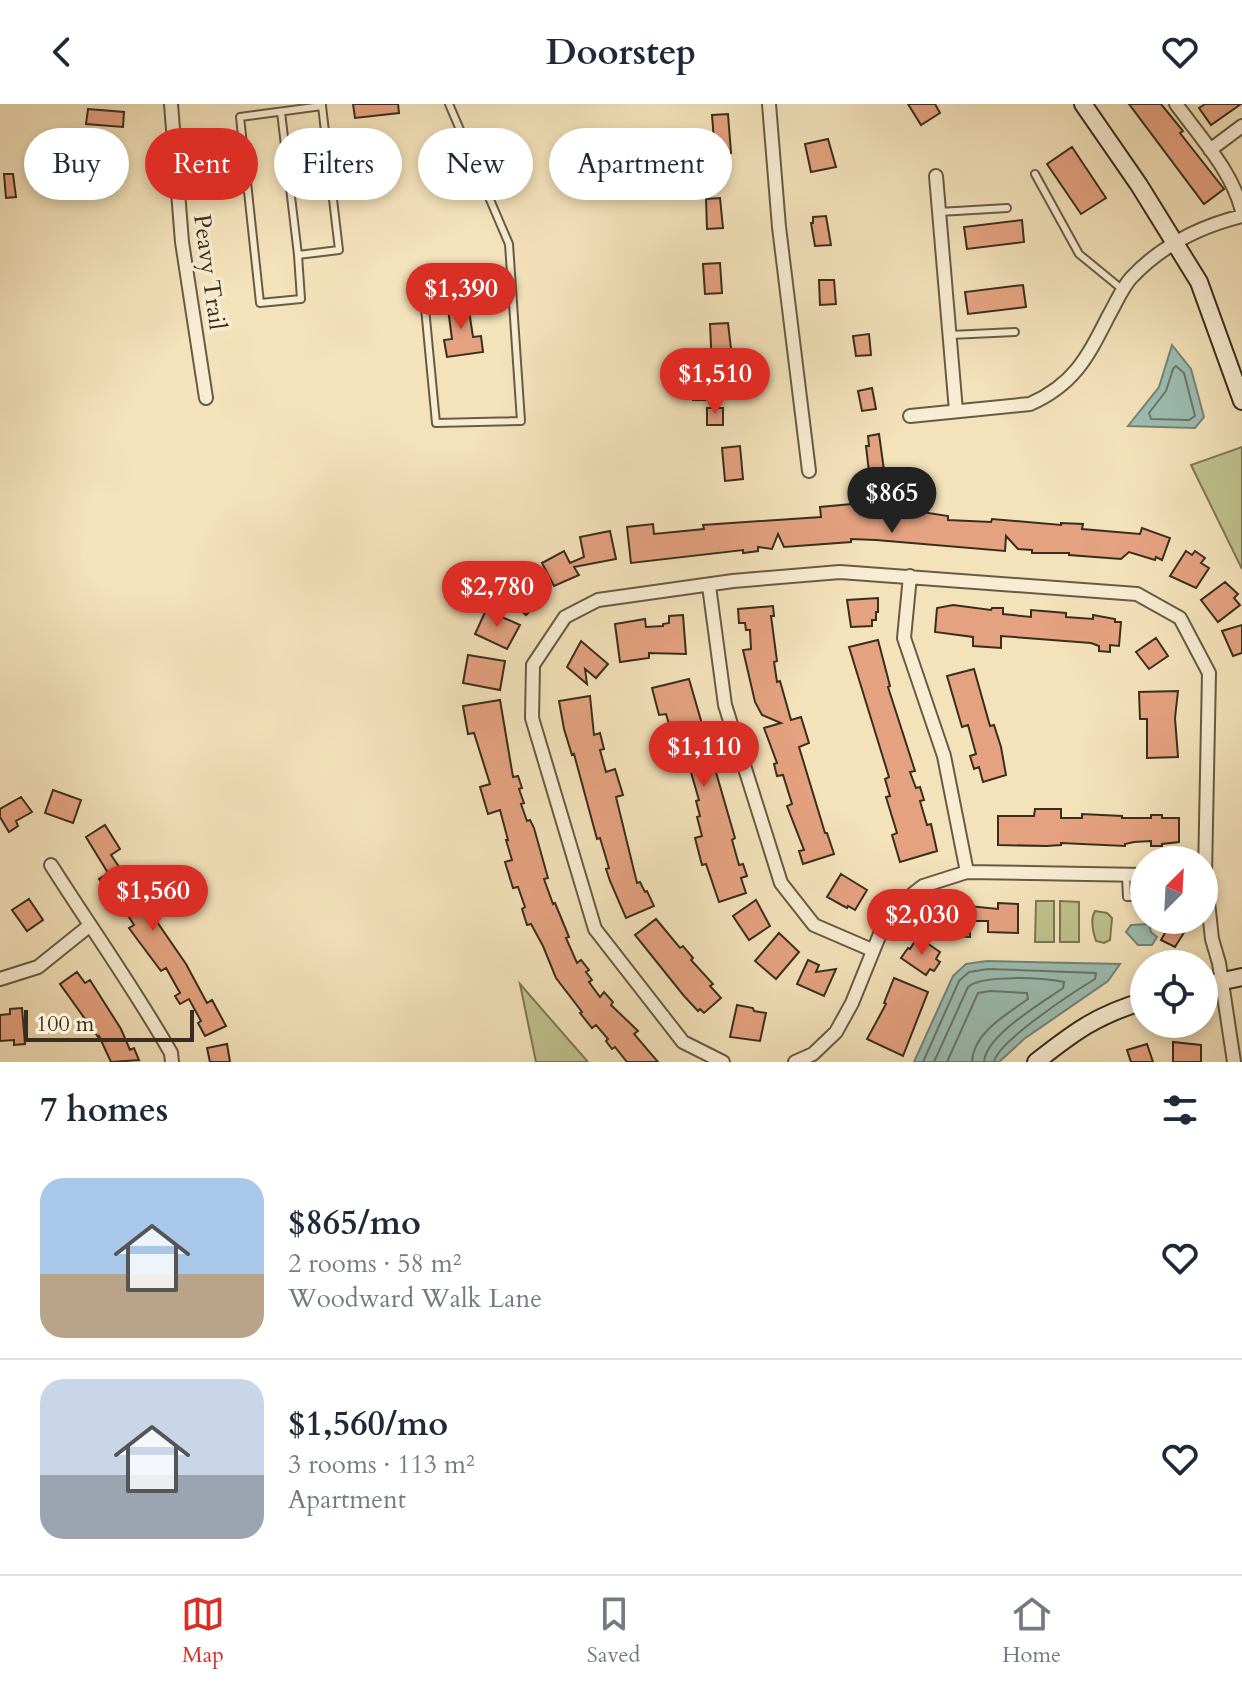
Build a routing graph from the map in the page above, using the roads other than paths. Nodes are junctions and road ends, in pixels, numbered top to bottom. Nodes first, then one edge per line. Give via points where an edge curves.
1 (171, 104) edge
2 (449, 104) edge
3 (769, 104) edge
4 (1083, 104) edge
5 (1176, 104) edge
6 (322, 105) edge
7 (281, 112) junction
8 (1242, 126) edge
9 (1210, 150) junction
10 (1035, 174) dead end
11 (936, 176) dead end
12 (1007, 208) dead end
13 (939, 212) junction
14 (1242, 213) edge
15 (1174, 242) junction
16 (298, 255) junction
17 (511, 282) junction
18 (1123, 290) junction
19 (1015, 332) dead end
20 (950, 335) junction
21 (206, 398) dead end
22 (1242, 401) edge
23 (956, 411) junction
24 (910, 416) dead end
25 (809, 471) dead end
26 (910, 576) junction
27 (709, 586) junction
28 (1206, 846) edge
29 (51, 865) dead end
30 (967, 872) junction
31 (1126, 875) junction
32 (1130, 875) edge
33 (1130, 897) edge
34 (89, 926) junction
35 (1211, 934) edge
36 (872, 950) junction
37 (1242, 977) edge
38 (0, 979) edge
39 (1222, 981) junction
40 (1218, 982) edge
41 (1130, 1005) edge
42 (172, 1062) edge
43 (723, 1062) edge
44 (795, 1062) edge
45 (1036, 1062) edge
46 (1234, 1062) edge

1 - 21 street, Peavy Trail via 182,242
2 - 17 lane via 509,244
3 - 25 street
4 - 15 street
5 - 9 street
6 - 7 lane
6 - 16 lane via 339,250
7 - 16 lane
7 - 16 lane via 240,117 260,303 301,299
8 - 9 street
9 - 14 street via 1238,194
10 - 18 lane via 1079,254
11 - 13 street
12 - 13 lane
13 - 20 street
14 - 15 street
15 - 18 street
15 - 22 street via 1199,282
17 - 17 lane via 521,421 436,423 423,287
18 - 23 street via 1087,358 1059,388 1030,404
19 - 20 lane
20 - 23 street
23 - 24 street
26 - 27 street via 840,572
26 - 28 street via 1137,594 1180,618 1209,673
26 - 30 street via 904,638 944,756
27 - 36 street via 725,705 781,883 814,925
27 - 43 street via 598,600 565,617 533,665 532,718 595,929 683,1042
29 - 34 street
30 - 31 street
30 - 36 street via 923,886 899,905
31 - 32 street
31 - 33 lane
34 - 38 street via 38,967
34 - 42 street via 140,999
35 - 39 street
36 - 44 street via 836,1032 813,1054
37 - 39 street
39 - 40 street
39 - 46 street
41 - 45 street via 1078,1028

